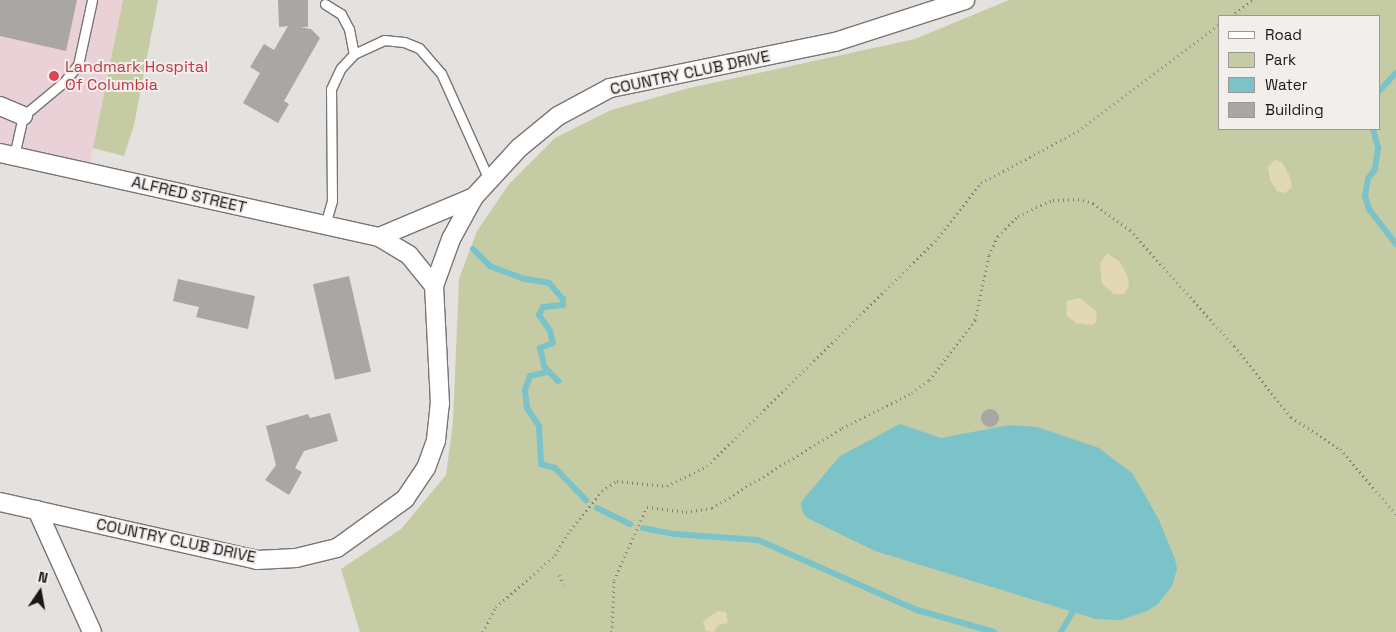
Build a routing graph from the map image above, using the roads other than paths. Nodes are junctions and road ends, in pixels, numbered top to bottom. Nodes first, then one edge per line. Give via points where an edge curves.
1 (92, 0) edge
2 (965, 0) edge
3 (324, 4) dead end
4 (354, 54) junction
5 (0, 106) edge
6 (22, 116) junction
7 (7, 154) edge
8 (489, 180) junction
9 (474, 197) junction
10 (325, 225) junction
11 (379, 237) junction
12 (434, 286) junction
13 (0, 502) edge
14 (37, 510) junction
15 (92, 632) edge

1 - 6 lane via 78,65 64,82
2 - 8 street, COUNTRY CLUB DRIVE via 835,42 610,88 558,116 518,148
3 - 4 lane via 341,14 349,29
4 - 8 lane via 384,40 404,42 419,48 441,73
4 - 10 lane via 341,68 331,89 332,201
5 - 6 street
6 - 7 lane
7 - 10 street, ALFRED STREET
8 - 9 street, COUNTRY CLUB DRIVE
9 - 11 street
9 - 12 street, COUNTRY CLUB DRIVE via 451,239
10 - 11 street, ALFRED STREET
11 - 12 street, ALFRED STREET via 409,255
12 - 14 street, COUNTRY CLUB DRIVE via 440,404 436,440 426,468 404,499 337,548 296,558 257,560
13 - 14 street, COUNTRY CLUB DRIVE
14 - 15 street

